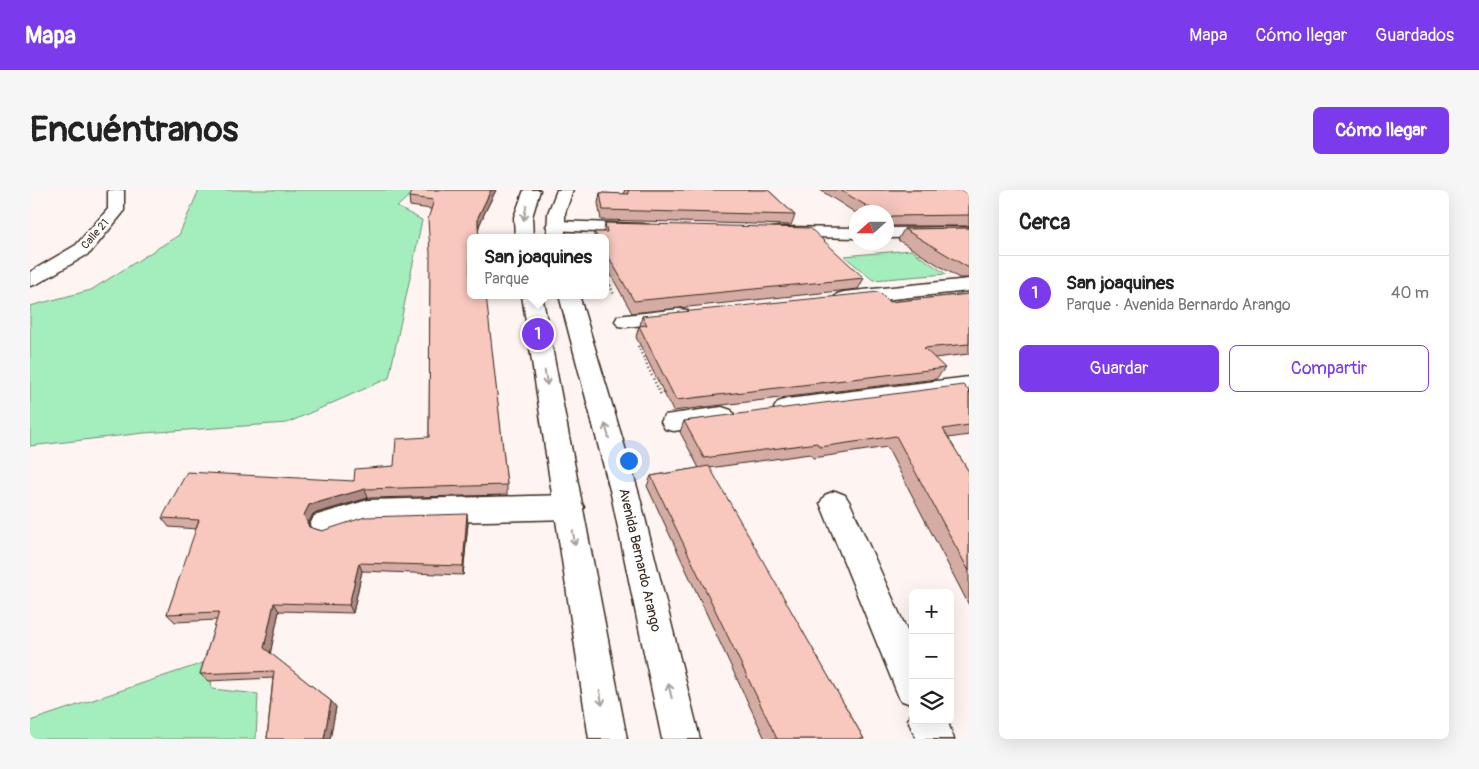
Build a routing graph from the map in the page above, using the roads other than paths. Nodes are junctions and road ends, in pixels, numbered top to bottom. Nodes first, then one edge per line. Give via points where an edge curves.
1 (116, 190) edge
2 (565, 190) edge
3 (528, 191) edge
4 (656, 230) edge
5 (555, 232) edge
6 (765, 232) edge
7 (969, 232) edge
8 (849, 233) edge
9 (894, 233) edge
10 (524, 234) edge
11 (30, 280) edge
12 (969, 285) edge
13 (533, 299) edge
14 (570, 299) edge
15 (830, 299) edge
16 (694, 314) edge
17 (626, 321) dead end
18 (969, 384) edge
19 (674, 422) dead end
20 (835, 503) dead end
21 (569, 507) junction
22 (325, 525) dead end
23 (910, 679) edge
24 (929, 724) edge
25 (608, 739) edge
26 (680, 739) edge
27 (935, 739) edge

1 - 11 main road, Calle 21 via 116,210 83,249
2 - 5 main road via 559,200
3 -> 10 main road
4 - 5 main road
6 - 8 main road
7 - 9 main road
12 - 15 main road
13 -> 21 main road
26 -> 14 main road, Avenida Bernardo Arango via 625,494
16 - 17 main road
18 - 19 main road
20 - 23 main road
21 - 22 main road via 368,512
21 -> 25 main road
24 - 27 main road

